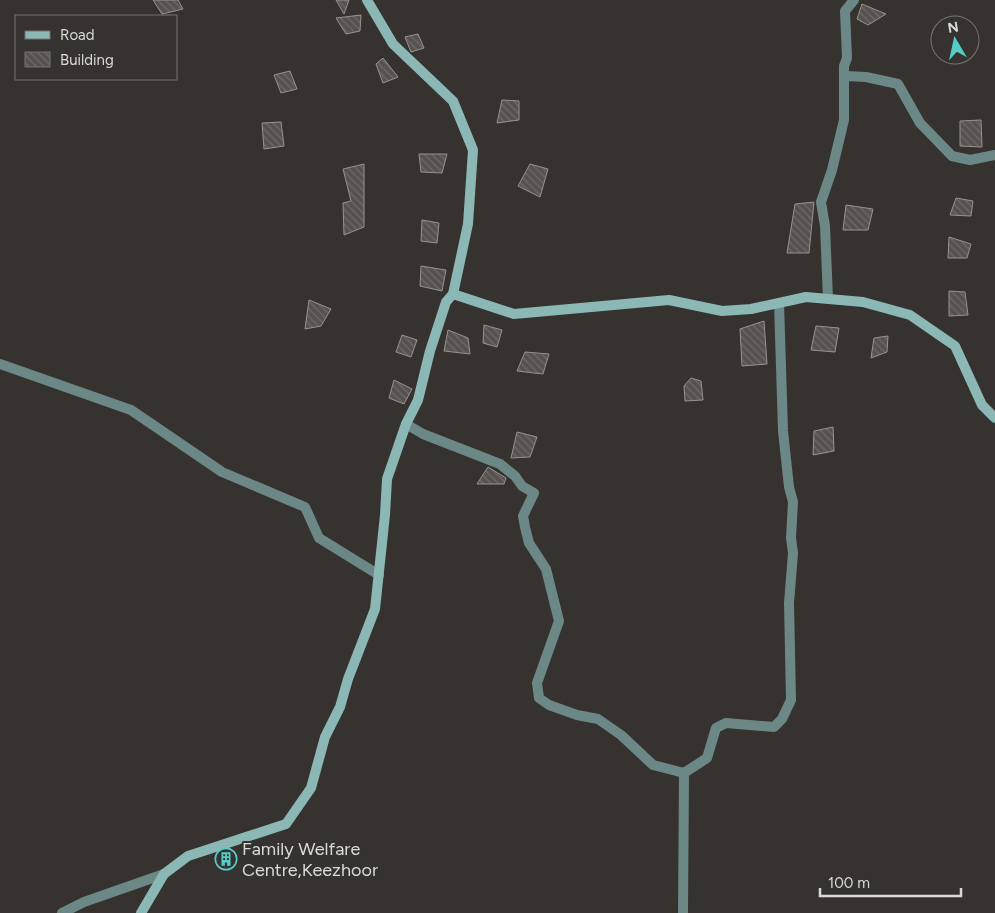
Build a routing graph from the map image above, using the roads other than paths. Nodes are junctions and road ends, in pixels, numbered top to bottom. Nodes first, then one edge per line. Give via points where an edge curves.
1 (367, 0) edge
2 (854, 0) edge
3 (846, 76) junction
4 (995, 155) edge
5 (453, 294) junction
6 (828, 299) junction
7 (779, 303) junction
8 (0, 364) edge
9 (995, 418) edge
10 (406, 424) junction
11 (379, 575) junction
12 (684, 773) junction
13 (164, 874) junction
14 (62, 913) edge
15 (141, 913) edge
16 (683, 913) edge

1 - 5 main road via 393,44 453,101 473,150 468,224
2 - 3 street via 845,11
3 - 4 street via 898,84 920,123 952,156 970,160
3 - 6 street via 844,120 821,202
5 - 7 main road via 514,314 669,300 722,311
5 - 10 main road via 446,302 418,400
6 - 7 main road via 806,297
6 - 9 main road via 863,302 910,315 955,346 982,405
7 - 12 street via 783,431 793,502 789,603 791,700 782,719 774,727 726,723 716,728 707,758
8 - 11 street via 131,410 222,472 304,507 319,538
10 - 11 main road via 386,479 386,514
10 - 12 street via 423,434 500,464 534,493 523,516 525,527 529,544 546,569 559,621 537,682 539,698 549,705 598,719 653,765
11 - 13 main road via 374,609 340,707 326,737 310,788 298,808 286,824 188,856
12 - 16 street
13 - 14 street
13 - 15 main road

